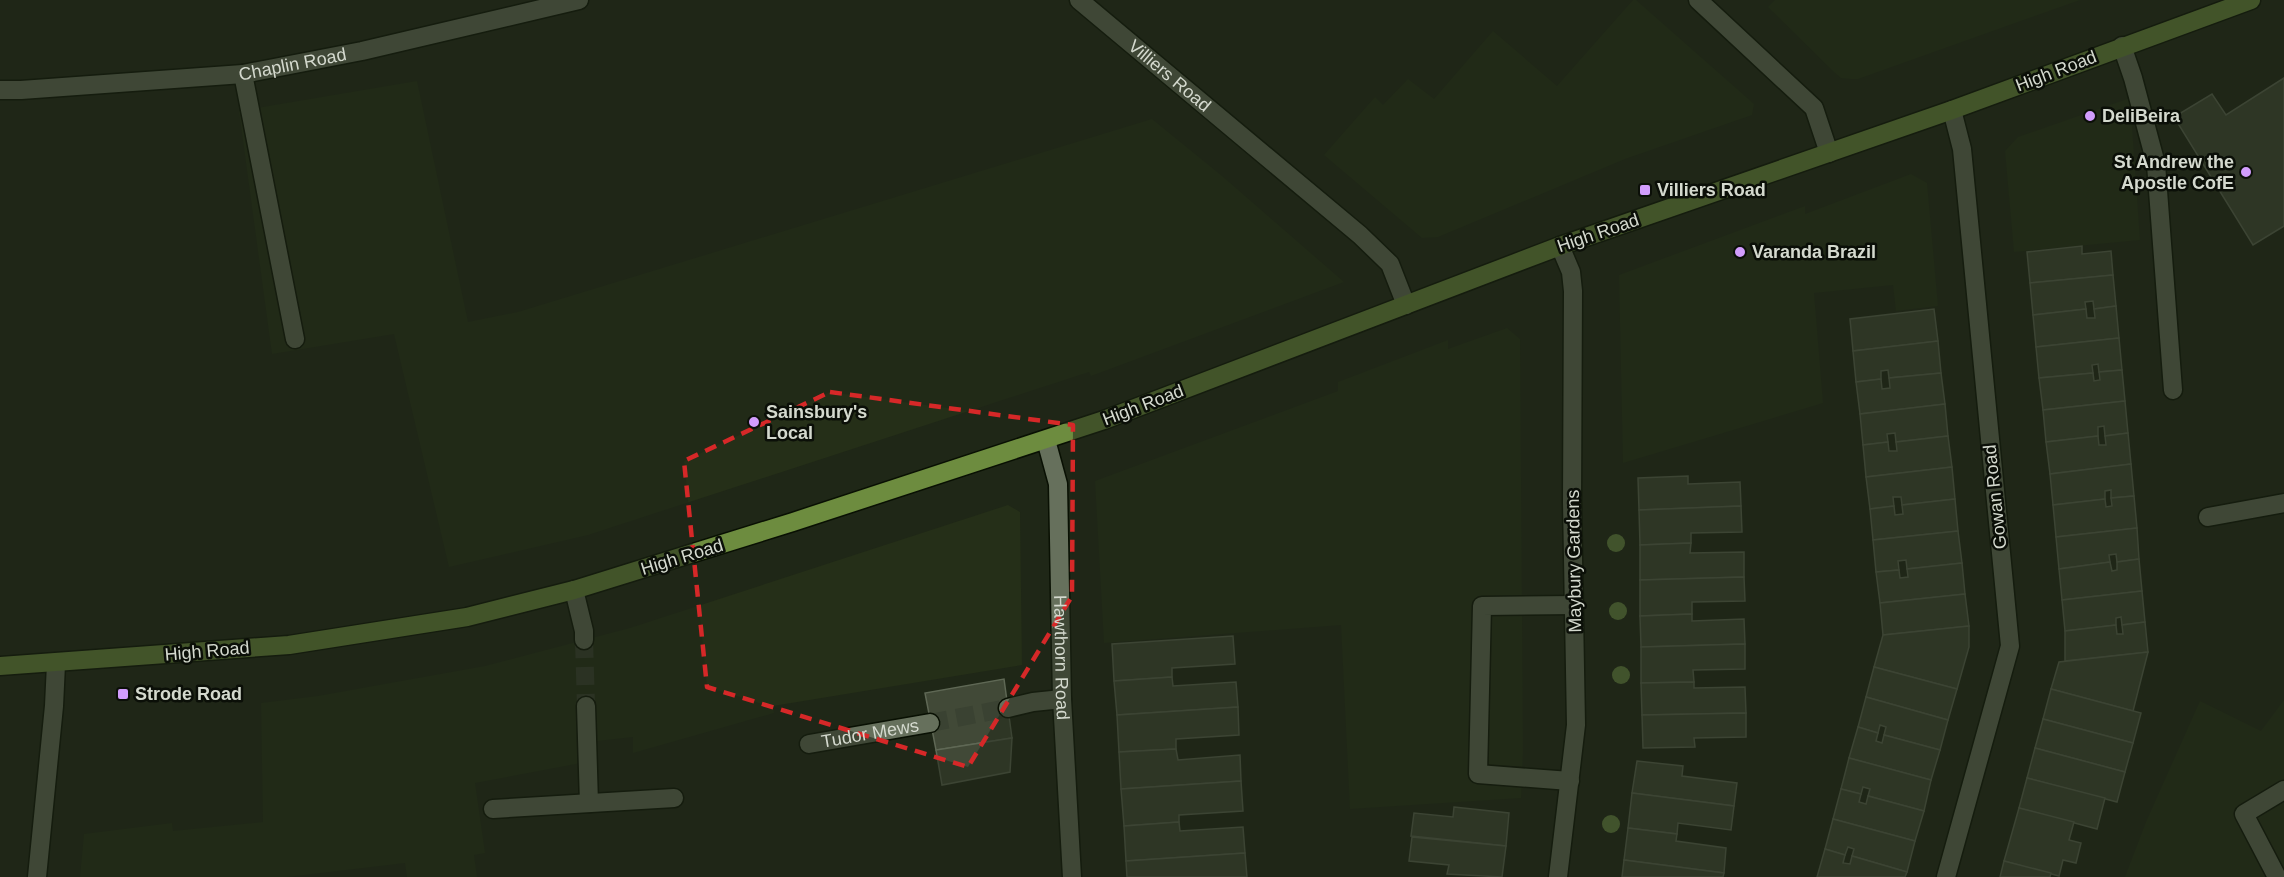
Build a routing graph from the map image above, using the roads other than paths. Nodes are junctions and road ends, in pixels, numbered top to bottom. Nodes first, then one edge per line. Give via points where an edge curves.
1 (579, 0) edge
2 (1079, 0) edge
3 (1698, 0) edge
4 (2251, 0) edge
5 (2225, 4) edge
6 (2122, 46) junction
7 (243, 74) junction
8 (0, 90) edge
9 (1952, 110) junction
10 (1829, 153) junction
11 (1560, 246) junction
12 (1406, 305) junction
13 (295, 339) dead end
14 (2173, 390) dead end
15 (1046, 440) junction
16 (2284, 503) edge
17 (2208, 517) dead end
18 (574, 590) junction
19 (1574, 605) junction
20 (584, 640) tunnel mouth
21 (56, 664) junction
22 (0, 666) edge
23 (1062, 699) junction
24 (586, 706) tunnel mouth
25 (1008, 708) tunnel mouth
26 (930, 723) tunnel mouth
27 (808, 744) dead end
28 (1569, 781) junction
29 (2284, 790) edge
30 (674, 798) dead end
31 (590, 803) junction
32 (493, 809) dead end
33 (38, 877) edge
34 (1072, 877) edge
35 (1558, 877) edge
36 (1946, 877) edge
37 (2277, 877) edge

1 - 7 street, Chaplin Road via 362,51
2 - 12 street, Villiers Road via 1359,235 1390,264
3 - 10 street via 1814,108
4 - 5 main road, High Road
5 - 6 main road, High Road
6 - 9 main road, High Road
6 - 14 street via 2156,164
7 - 8 street, Chaplin Road
7 - 13 street
9 - 10 main road, High Road
9 - 36 street, Gowan Road via 1962,149 2010,646
10 - 11 main road, High Road
11 - 12 main road, High Road
11 - 19 street, Maybury Gardens via 1574,291
12 - 15 main road, High Road
15 - 18 main road, High Road
15 - 23 street, Hawthorn Road via 1058,484
16 - 17 street
18 - 20 street
18 - 21 main road, High Road via 467,617 289,645
19 - 28 street, Maybury Gardens via 1576,725
19 - 28 street via 1482,606 1478,774
21 - 22 main road, High Road
21 - 33 street
23 - 25 street
23 - 34 street, Hawthorn Road
24 - 31 street
26 - 27 street, Tudor Mews
28 - 35 street, Maybury Gardens
29 - 37 street via 2244,814
30 - 31 street
31 - 32 street

